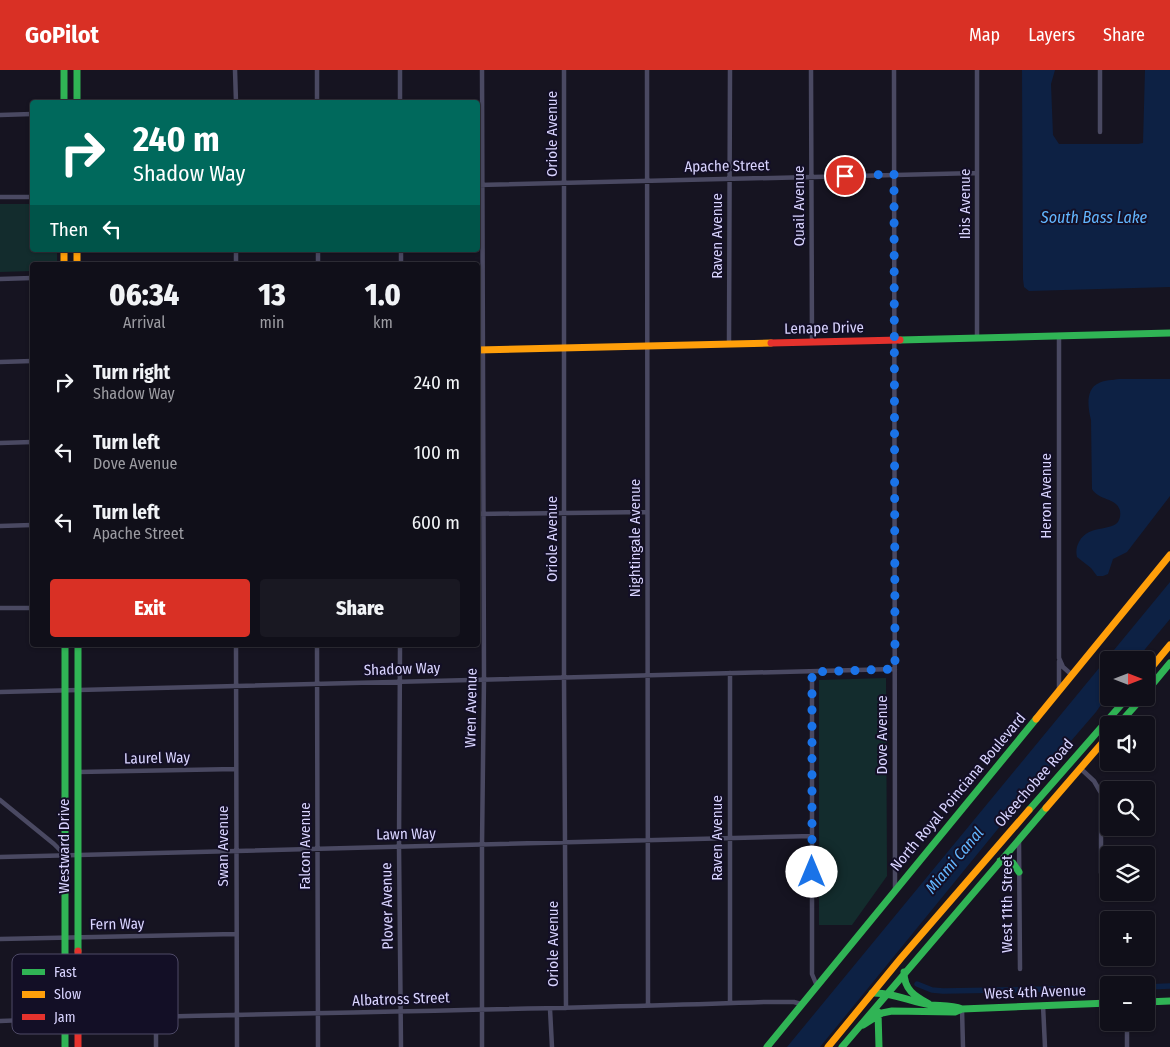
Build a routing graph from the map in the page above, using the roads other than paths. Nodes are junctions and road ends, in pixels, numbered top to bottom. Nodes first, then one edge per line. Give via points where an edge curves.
1 (64, 70) edge
2 (77, 70) edge
3 (235, 70) edge
4 (317, 70) edge
5 (400, 70) edge
6 (482, 70) edge
7 (564, 70) edge
8 (647, 70) edge
9 (730, 70) edge
10 (811, 70) edge
11 (894, 70) edge
12 (977, 70) edge
13 (1100, 70) edge
14 (64, 100) edge
15 (77, 100) edge
16 (236, 100) edge
17 (317, 100) edge
18 (400, 100) edge
19 (30, 114) edge
20 (0, 115) edge
21 (1100, 132) dead end
22 (977, 173) junction
23 (894, 174) junction
24 (812, 177) junction
25 (730, 178) junction
26 (646, 180) junction
27 (564, 182) junction
28 (480, 185) edge
29 (0, 197) edge
30 (30, 197) edge
31 (30, 278) edge
32 (0, 279) edge
33 (1170, 333) edge
34 (1059, 335) junction
35 (977, 338) junction
36 (895, 340) junction
37 (812, 342) junction
38 (729, 343) junction
39 (647, 346) junction
40 (565, 348) junction
41 (480, 350) edge
42 (30, 361) edge
43 (0, 362) edge
44 (30, 442) edge
45 (0, 443) edge
46 (647, 512) junction
47 (564, 513) junction
48 (480, 514) edge
49 (0, 526) edge
50 (30, 526) edge
51 (1170, 556) edge
52 (0, 608) edge
53 (30, 608) edge
54 (65, 647) edge
55 (78, 647) edge
56 (236, 647) edge
57 (318, 647) edge
58 (400, 647) edge
59 (1168, 648) edge
60 (1059, 658) junction
61 (1155, 663) edge
62 (1168, 665) edge
63 (895, 669) junction
64 (812, 672) junction
65 (730, 674) junction
66 (1072, 675) junction
67 (647, 676) junction
68 (484, 678) junction
69 (564, 678) junction
70 (1155, 681) edge
71 (400, 682) junction
72 (317, 684) junction
73 (236, 687) junction
74 (64, 690) junction
75 (78, 690) junction
76 (1059, 691) junction
77 (0, 692) edge
78 (1120, 706) edge
79 (1135, 706) edge
80 (1126, 716) edge
81 (1087, 743) junction
82 (1100, 745) edge
83 (1080, 768) junction
84 (236, 769) junction
85 (78, 772) junction
86 (0, 800) edge
87 (1025, 814) junction
88 (812, 836) junction
89 (730, 839) junction
90 (1019, 839) junction
91 (648, 840) junction
92 (565, 843) junction
93 (482, 845) junction
94 (1101, 846) edge
95 (399, 847) junction
96 (318, 849) junction
97 (236, 851) junction
98 (65, 855) junction
99 (78, 855) junction
100 (0, 857) edge
101 (1000, 861) junction
102 (1019, 872) junction
103 (895, 889) junction
104 (235, 934) junction
105 (78, 937) junction
106 (65, 938) junction
107 (0, 939) edge
108 (65, 954) edge
109 (78, 954) edge
110 (1020, 969) dead end
111 (904, 972) junction
112 (817, 986) junction
113 (887, 992) junction
114 (875, 993) junction
115 (1170, 1001) edge
116 (1155, 1002) edge
117 (730, 1003) junction
118 (1100, 1003) edge
119 (801, 1004) junction
120 (877, 1004) junction
121 (929, 1004) junction
122 (648, 1005) junction
123 (1043, 1005) junction
124 (566, 1008) junction
125 (550, 1009) junction
126 (962, 1009) junction
127 (482, 1010) junction
128 (400, 1011) junction
129 (318, 1014) junction
130 (237, 1015) junction
131 (878, 1015) junction
132 (178, 1016) edge
133 (858, 1027) junction
134 (1127, 1031) edge
135 (65, 1034) edge
136 (78, 1034) edge
137 (156, 1034) edge
138 (65, 1047) edge
139 (78, 1047) edge
140 (156, 1047) edge
141 (236, 1047) edge
142 (318, 1047) edge
143 (401, 1047) edge
144 (482, 1047) edge
145 (552, 1047) edge
146 (767, 1047) edge
147 (828, 1047) edge
148 (842, 1047) edge
149 (879, 1047) edge
150 (963, 1047) edge
151 (1045, 1047) edge
152 (1128, 1047) edge

1 - 14 main road
2 - 15 main road
3 - 16 street
4 - 17 street
5 - 18 street
6 - 28 street, Wren Avenue
7 - 27 street, Oriole Avenue
8 - 26 street, Nightingale Avenue
9 - 25 street, Raven Avenue
10 - 24 street, Quail Avenue
11 - 23 street, Dove Avenue
12 - 22 street, Ibis Avenue
13 - 21 street
19 - 20 street
22 - 23 street, Apache Street
22 - 35 street, Ibis Avenue
23 - 24 street, Apache Street
23 - 36 street, Dove Avenue
24 - 25 street, Apache Street
24 - 37 street, Quail Avenue
25 - 26 street, Apache Street
25 - 38 street, Raven Avenue
26 - 27 street, Apache Street
26 - 39 street, Nightingale Avenue
27 - 28 street, Apache Street
27 - 40 street, Oriole Avenue
28 - 41 street, Wren Avenue
29 - 30 street
31 - 32 street
33 - 34 main road, Lenape Drive
34 - 35 main road, Lenape Drive
34 - 60 street, Heron Avenue
35 - 36 main road, Lenape Drive
36 - 37 main road, Lenape Drive
36 - 63 street, Dove Avenue
37 - 38 main road, Lenape Drive
38 - 39 main road, Lenape Drive
39 - 40 main road, Lenape Drive
39 - 46 street, Nightingale Avenue
40 - 41 main road, Lenape Drive
40 - 47 street, Oriole Avenue
41 - 48 street, Wren Avenue
42 - 43 street
44 - 45 street
46 - 47 street
46 - 67 street, Nightingale Avenue
47 - 48 street
47 - 69 street, Oriole Avenue
48 - 68 street, Wren Avenue
49 - 50 street
51 - 66 main road, North Royal Poinciana Boulevard
52 - 53 street
54 - 74 main road, Westward Drive
55 - 75 main road, Westward Drive
56 - 73 street, Swan Avenue
57 - 72 street, Falcon Avenue
58 - 71 street, Plover Avenue
59 - 61 main road
59 - 62 main road
60 - 66 street
60 - 76 street, Heron Avenue
62 - 70 main road
63 - 64 street, Shadow Way
63 - 103 street, Dove Avenue
64 - 65 street, Shadow Way
64 - 88 street
65 - 67 street, Shadow Way
65 - 89 street, Raven Avenue
66 - 76 main road, North Royal Poinciana Boulevard
67 - 69 street, Shadow Way
67 - 91 street, Nightingale Avenue
68 - 69 street, Shadow Way
68 - 71 street, Shadow Way
68 - 93 street, Wren Avenue
69 - 92 street, Oriole Avenue
71 - 72 street, Shadow Way
71 - 95 street, Plover Avenue
72 - 73 street, Shadow Way
72 - 96 street, Falcon Avenue
73 - 75 street, Shadow Way
73 - 84 street, Swan Avenue
74 - 75 street, Shadow Way
74 - 77 street, Shadow Way
74 - 98 main road, Westward Drive
75 - 85 main road, Westward Drive
76 - 103 main road, North Royal Poinciana Boulevard
78 - 81 main road, Okeechobee Road
79 - 80 main road
81 - 83 main road
81 - 87 main road, Okeechobee Road
82 - 83 main road, Okeechobee Road
83 - 90 main road, Okeechobee Road
83 - 94 street via 1094,781 1100,793
84 - 85 street, Laurel Way
84 - 97 street, Swan Avenue
85 - 99 main road, Westward Drive
86 - 98 street
87 - 90 main road
87 - 114 main road, Okeechobee Road via 880,982
88 - 89 street, Lawn Way
88 - 112 street via 812,974
89 - 91 street, Lawn Way
89 - 117 street, Raven Avenue
90 - 101 main road, Okeechobee Road
90 - 102 street, West 11th Street
91 - 92 street, Lawn Way
91 - 122 street, Nightingale Avenue
92 - 93 street, Lawn Way
92 - 124 street, Oriole Avenue
93 - 95 street, Lawn Way
93 - 127 street, Wren Avenue
95 - 96 street, Lawn Way
95 - 128 street, Plover Avenue
96 - 97 street, Lawn Way
96 - 129 street, Falcon Avenue
97 - 99 street, Lawn Way
97 - 104 street, Swan Avenue
98 - 99 street, Lawn Way
98 - 100 street, Lawn Way
98 - 106 main road, Westward Drive
99 - 105 main road, Westward Drive
101 - 102 main road via 1013,862
101 - 111 main road, Okeechobee Road
102 - 110 street, West 11th Street
103 - 112 main road, North Royal Poinciana Boulevard
104 - 105 street, Fern Way
104 - 130 street, Swan Avenue
105 - 106 street, Fern Way
105 - 109 main road, Westward Drive
106 - 107 street, Fern Way
106 - 108 main road, Westward Drive
111 - 113 main road, Okeechobee Road
111 - 121 main road via 907,990
112 - 119 main road, North Royal Poinciana Boulevard
113 - 114 main road, West 4th Avenue
113 - 120 main road, Okeechobee Road
113 - 121 main road, West 4th Avenue
114 - 120 main road
114 - 147 main road
115 - 116 main road
117 - 119 street, Albatross Street
117 - 122 street, Albatross Street
118 - 123 main road, West 4th Avenue
119 - 146 main road, North Royal Poinciana Boulevard
120 - 131 main road
120 - 133 main road, Okeechobee Road
121 - 126 main road, West 4th Avenue via 954,1005
122 - 124 street, Albatross Street
123 - 126 main road, West 4th Avenue
123 - 151 street
124 - 125 street, Albatross Street
125 - 127 street, Albatross Street
125 - 145 street, Oriole Avenue
126 - 131 main road, West 4th Avenue via 955,1012 892,1011
126 - 150 street
127 - 128 street, Albatross Street
127 - 144 street, Wren Avenue
128 - 129 street, Albatross Street
128 - 143 street, Plover Avenue
129 - 130 street, Albatross Street
129 - 142 street, Falcon Avenue
130 - 132 street, Albatross Street
130 - 141 street, Swan Avenue
131 - 133 main road, West 4th Avenue
131 - 149 main road
133 - 148 main road, Okeechobee Road
134 - 152 street
135 - 138 main road, Westward Drive
136 - 139 main road, Westward Drive
137 - 140 street

